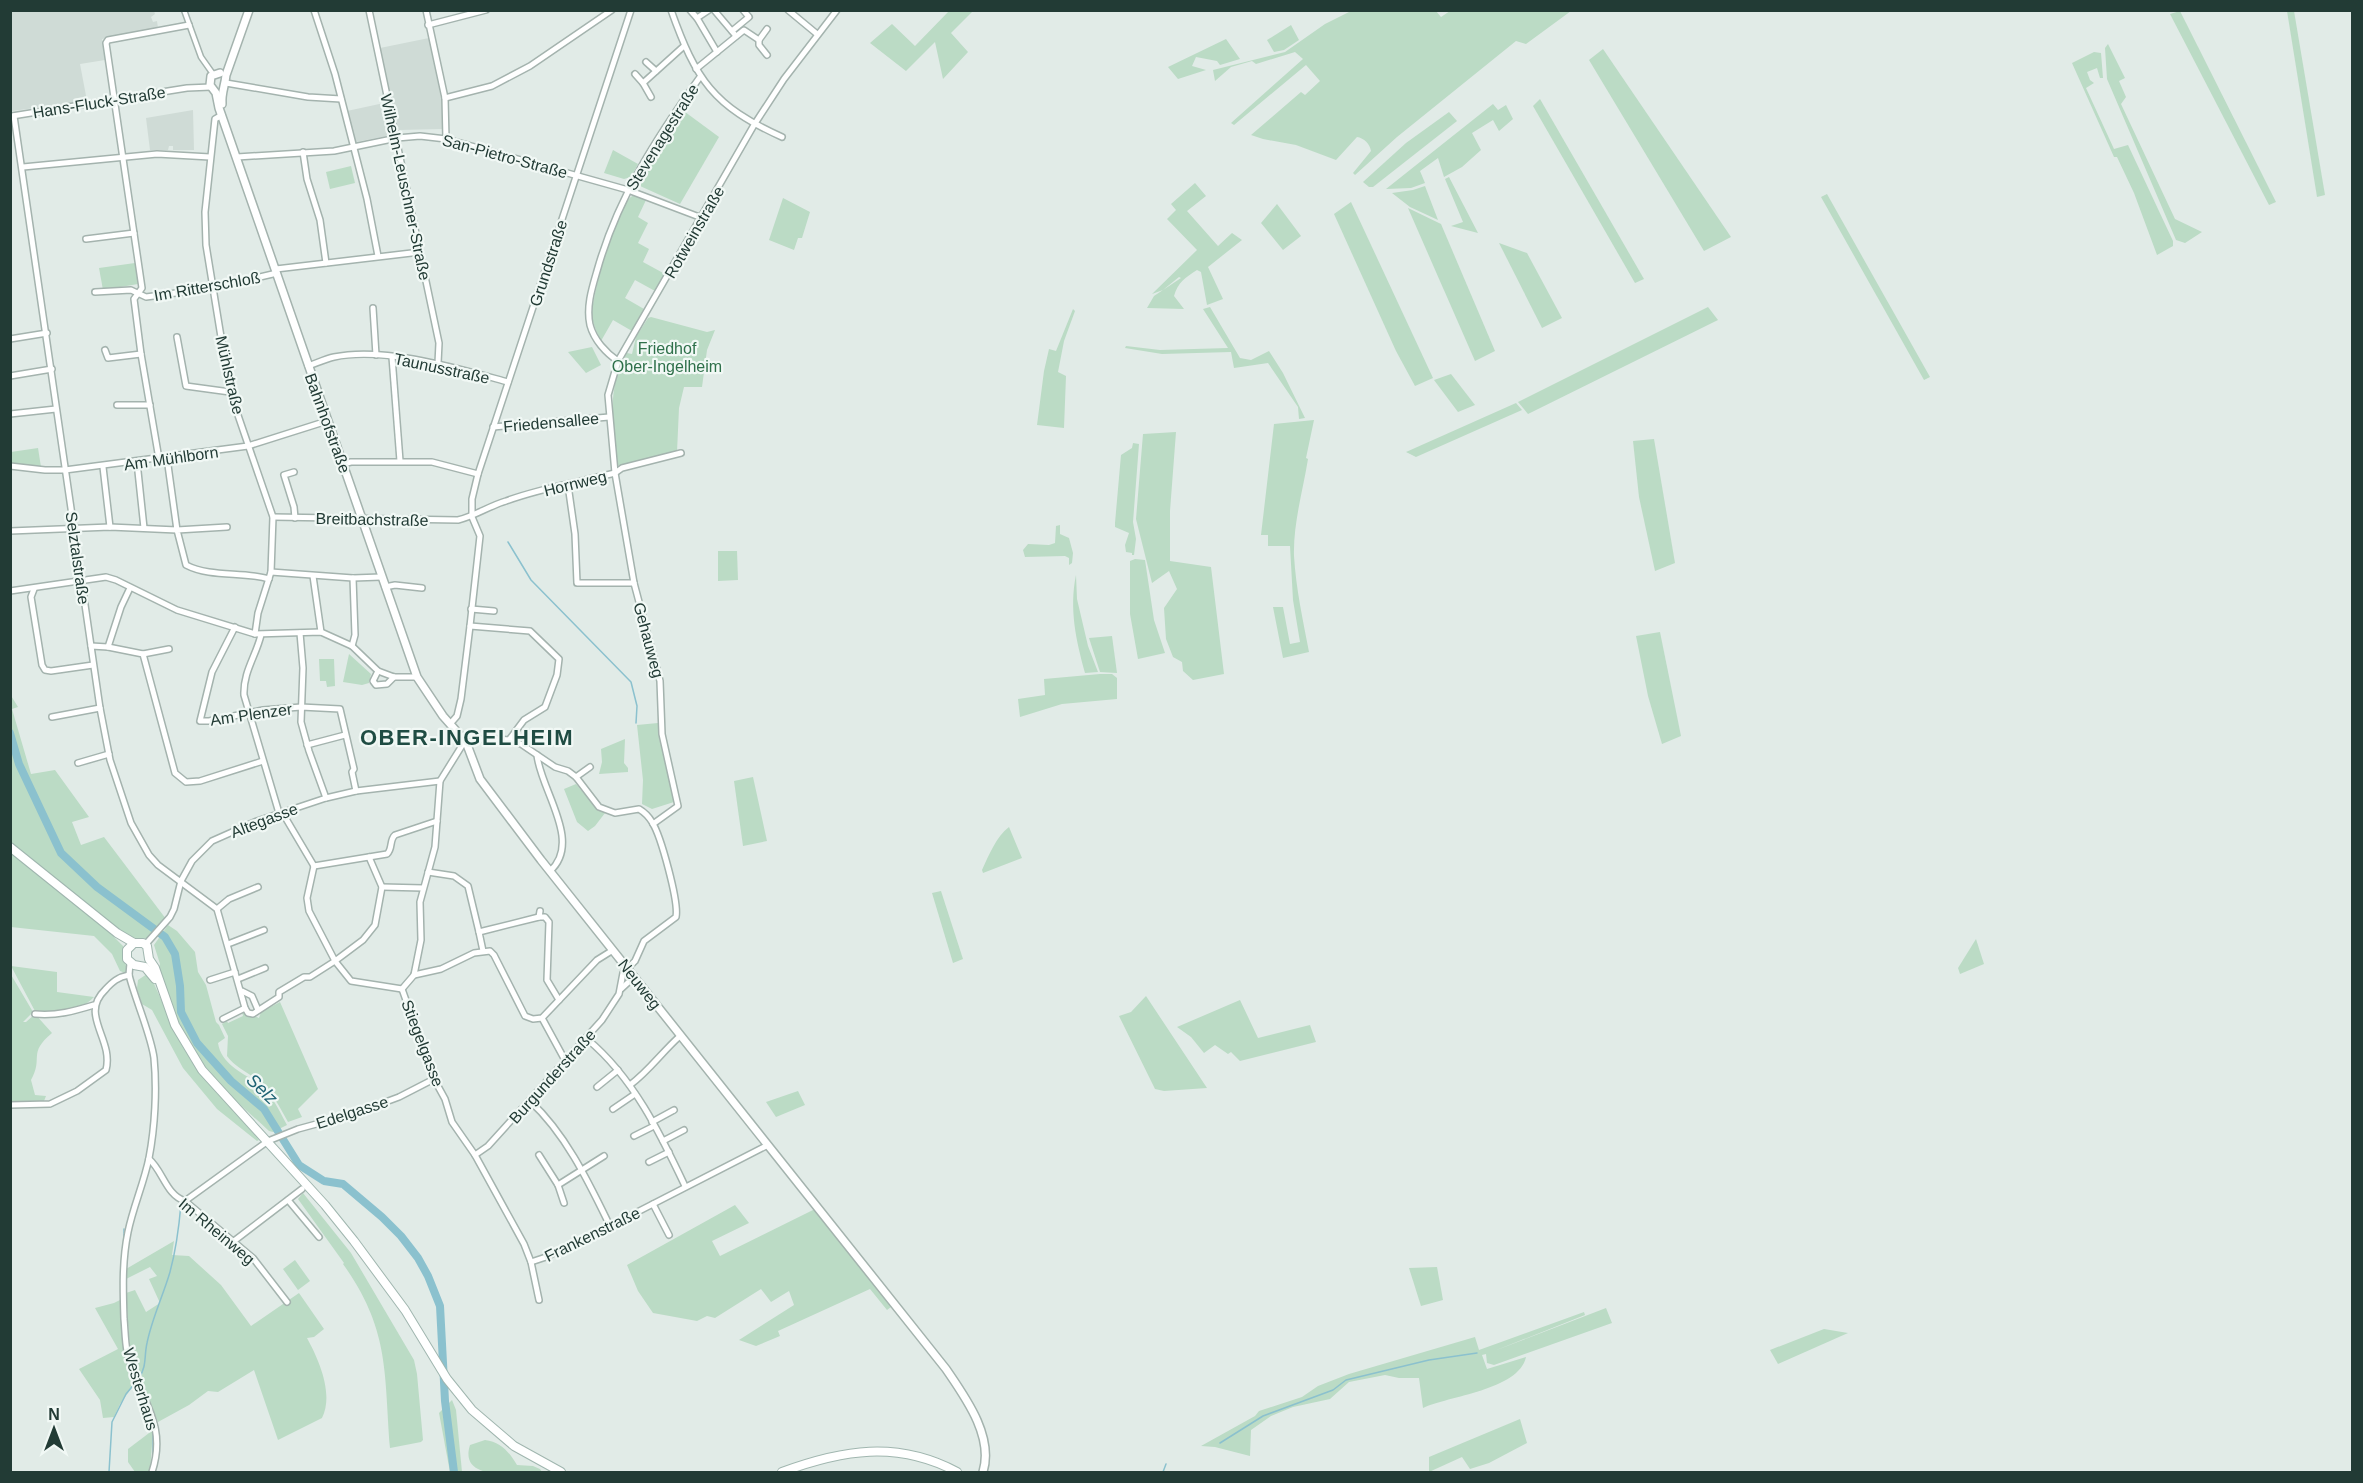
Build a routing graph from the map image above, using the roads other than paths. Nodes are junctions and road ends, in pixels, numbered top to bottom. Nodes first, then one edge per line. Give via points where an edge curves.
1 (184, 10) edge
2 (249, 10) edge
3 (314, 10) edge
4 (369, 10) edge
5 (426, 10) edge
6 (486, 10) edge
7 (612, 10) edge
8 (631, 10) edge
9 (671, 10) edge
10 (690, 10) edge
11 (709, 10) edge
12 (714, 10) edge
13 (743, 10) edge
14 (788, 10) edge
15 (837, 10) edge
16 (697, 18) junction
17 (428, 25) junction
18 (189, 26) junction
19 (767, 29) dead end
20 (732, 31) junction
21 (817, 34) junction
22 (736, 36) junction
23 (759, 40) junction
24 (684, 46) junction
25 (717, 52) junction
26 (767, 54) dead end
27 (646, 62) dead end
28 (696, 69) junction
29 (656, 71) junction
30 (635, 74) dead end
31 (700, 77) junction
32 (217, 81) junction
33 (643, 83) junction
34 (651, 97) dead end
35 (445, 98) junction
36 (115, 99) junction
37 (341, 99) junction
38 (222, 115) junction
39 (12, 116) edge
40 (754, 125) junction
41 (397, 138) junction
42 (446, 138) junction
43 (782, 138) dead end
44 (354, 149) junction
45 (303, 152) junction
46 (124, 157) junction
47 (210, 157) junction
48 (237, 157) junction
49 (22, 167) junction
50 (577, 176) junction
51 (628, 190) junction
52 (702, 218) junction
53 (134, 233) junction
54 (86, 239) dead end
55 (420, 252) junction
56 (378, 256) junction
57 (326, 264) junction
58 (276, 271) junction
59 (213, 288) junction
60 (95, 292) dead end
61 (138, 294) junction
62 (373, 308) dead end
63 (47, 333) junction
64 (177, 337) dead end
65 (10, 339) edge
66 (105, 350) dead end
67 (141, 354) junction
68 (376, 355) junction
69 (392, 357) junction
70 (618, 361) junction
71 (438, 363) junction
72 (308, 366) junction
73 (52, 369) junction
74 (10, 376) edge
75 (508, 382) junction
76 (230, 392) junction
77 (117, 405) dead end
78 (150, 405) junction
79 (56, 409) junction
80 (10, 414) edge
81 (609, 417) junction
82 (327, 421) junction
83 (493, 427) junction
84 (248, 446) junction
85 (681, 453) dead end
86 (166, 458) junction
87 (159, 459) junction
88 (137, 462) junction
89 (400, 462) junction
90 (343, 464) junction
91 (10, 466) edge
92 (103, 467) junction
93 (65, 470) junction
94 (294, 472) dead end
95 (615, 473) junction
96 (478, 474) junction
97 (568, 485) junction
98 (273, 517) junction
99 (471, 517) junction
100 (295, 518) junction
101 (363, 519) junction
102 (110, 527) junction
103 (227, 527) dead end
104 (144, 528) junction
105 (74, 529) junction
106 (177, 530) junction
107 (10, 531) edge
108 (271, 572) junction
109 (313, 576) junction
110 (381, 577) junction
111 (353, 578) junction
112 (269, 579) junction
113 (81, 581) junction
114 (634, 583) junction
115 (385, 587) junction
116 (130, 588) junction
117 (422, 588) dead end
118 (34, 589) junction
119 (10, 591) edge
120 (471, 609) junction
121 (494, 611) dead end
122 (470, 626) junction
123 (235, 627) junction
124 (321, 632) junction
125 (300, 633) junction
126 (258, 634) junction
127 (91, 646) junction
128 (351, 646) junction
129 (108, 647) junction
130 (169, 649) dead end
131 (143, 654) junction
132 (93, 665) junction
133 (378, 670) junction
134 (394, 677) junction
135 (417, 677) junction
136 (301, 707) junction
137 (100, 708) junction
138 (248, 713) junction
139 (52, 717) dead end
140 (450, 724) junction
141 (517, 729) junction
142 (345, 735) junction
143 (509, 740) junction
144 (466, 742) junction
145 (521, 744) junction
146 (308, 745) junction
147 (109, 754) junction
148 (537, 755) junction
149 (264, 760) junction
150 (78, 763) dead end
151 (590, 767) dead end
152 (576, 777) junction
153 (440, 781) junction
154 (356, 790) junction
155 (326, 798) junction
156 (280, 813) junction
157 (437, 821) junction
158 (653, 824) junction
159 (10, 847) edge
160 (369, 857) junction
161 (314, 866) junction
162 (550, 871) junction
163 (428, 872) junction
164 (181, 881) junction
165 (258, 887) dead end
166 (382, 887) junction
167 (423, 888) junction
168 (217, 909) junction
169 (264, 930) dead end
170 (479, 932) junction
171 (228, 944) junction
172 (131, 945) junction
173 (145, 945) junction
174 (613, 950) junction
175 (483, 951) junction
176 (149, 959) junction
177 (336, 961) junction
178 (136, 964) junction
179 (265, 968) dead end
180 (627, 968) junction
181 (235, 972) junction
182 (129, 975) junction
183 (414, 975) junction
184 (634, 976) junction
185 (238, 979) junction
186 (210, 980) dead end
187 (402, 989) junction
188 (621, 989) junction
189 (242, 991) junction
190 (165, 1000) junction
191 (559, 1000) junction
192 (94, 1005) junction
193 (245, 1008) junction
194 (258, 1010) junction
195 (35, 1014) dead end
196 (542, 1018) junction
197 (223, 1019) dead end
198 (680, 1036) junction
199 (587, 1039) junction
200 (566, 1062) junction
201 (618, 1070) junction
202 (434, 1079) junction
203 (630, 1085) junction
204 (597, 1087) dead end
205 (635, 1094) junction
206 (530, 1101) junction
207 (10, 1105) edge
208 (613, 1109) dead end
209 (674, 1110) dead end
210 (653, 1124) junction
211 (684, 1130) dead end
212 (634, 1136) dead end
213 (268, 1141) junction
214 (663, 1141) junction
215 (768, 1145) junction
216 (669, 1152) junction
217 (475, 1155) junction
218 (539, 1155) dead end
219 (604, 1156) dead end
220 (149, 1159) junction
221 (649, 1162) dead end
222 (582, 1172) junction
223 (558, 1185) junction
224 (685, 1186) junction
225 (302, 1189) dead end
226 (288, 1200) junction
227 (185, 1201) junction
228 (564, 1203) dead end
229 (653, 1204) junction
230 (610, 1226) junction
231 (669, 1235) dead end
232 (319, 1237) dead end
233 (234, 1241) junction
234 (531, 1262) junction
235 (539, 1300) dead end
236 (286, 1302) dead end
237 (986, 1454) junction
238 (561, 1472) edge
239 (152, 1473) edge
240 (782, 1473) edge
241 (957, 1473) edge
242 (978, 1473) edge
243 (983, 1473) edge

1 - 18 street
2 - 32 street via 234,56
3 - 37 street via 327,42
4 - 41 street, Wilhelm-Leuschner-Straße
5 - 17 street
6 - 17 street
7 - 35 street via 530,66 496,84
8 - 50 street, Grundstraße
9 - 24 street
10 - 16 street
11 - 16 street
12 - 20 street
13 - 20 street via 749,17
14 - 21 street
15 - 21 street, Rotweinstraße
16 - 25 street
17 - 35 street
18 - 32 street via 201,57
18 - 36 street via 106,41
19 - 23 street
20 - 22 street
21 - 40 street, Rotweinstraße
22 - 23 street via 744,30
22 - 25 street
23 - 26 street
24 - 28 street
24 - 29 street
25 - 28 street
27 - 29 street
28 - 31 street
29 - 33 street
30 - 33 street
31 - 40 street via 722,102
31 - 51 street, Stevenagestraße
32 - 36 street, Hans-Fluck-Straße
32 - 37 street
32 - 38 street, Bahnhofstraße
33 - 34 street
35 - 42 street
36 - 39 street, Hans-Fluck-Straße
36 - 46 street
37 - 44 street
38 - 47 street, Mühlstraße via 215,119
38 - 48 street, Bahnhofstraße
39 - 49 street, Selztalstraße
40 - 43 street
40 - 52 street, Rotweinstraße
41 - 42 street, San-Pietro-Straße
41 - 44 street, San-Pietro-Straße
41 - 55 street, Wilhelm-Leuschner-Straße
42 - 50 street, San-Pietro-Straße
44 - 45 street, San-Pietro-Straße
44 - 56 street
45 - 48 street, San-Pietro-Straße
45 - 57 street
46 - 47 street
46 - 49 street
46 - 53 street
47 - 59 street, Mühlstraße via 205,212
48 - 58 street, Bahnhofstraße
49 - 63 street, Selztalstraße
50 - 51 street, San-Pietro-Straße
50 - 75 street, Grundstraße
51 - 52 street, San-Pietro-Straße
51 - 70 street, Stevenagestraße via 609,231 589,305 592,332
52 - 70 street, Rotweinstraße
53 - 54 street
53 - 61 street via 142,288
55 - 56 street, Im Ritterschloß
55 - 71 street, Wilhelm-Leuschner-Straße via 439,343
56 - 57 street, Im Ritterschloß
57 - 58 street, Im Ritterschloß
58 - 59 street, Im Ritterschloß
58 - 72 street, Bahnhofstraße
59 - 61 street, Im Ritterschloß via 146,297
59 - 76 street, Mühlstraße
60 - 61 street, Im Ritterschloß via 131,290
61 - 67 street via 134,299
62 - 68 street, Taunusstraße
63 - 65 street
63 - 73 street, Selztalstraße
64 - 76 street via 186,386
66 - 67 street via 108,358
67 - 78 street
68 - 69 street, Taunusstraße
68 - 72 street, Taunusstraße via 336,357
69 - 71 street, Taunusstraße
69 - 89 street
70 - 81 street, Rotweinstraße via 608,395
71 - 75 street, Taunusstraße
72 - 82 street, Bahnhofstraße
73 - 74 street
73 - 79 street, Selztalstraße
75 - 83 street, Grundstraße
76 - 84 street, Mühlstraße
77 - 78 street
78 - 87 street
79 - 80 street
79 - 93 street, Selztalstraße
81 - 83 street, Friedensallee
81 - 95 street, Rotweinstraße
82 - 84 street, Am Mühlborn
82 - 90 street, Bahnhofstraße
83 - 96 street, Grundstraße
84 - 86 street, Am Mühlborn
84 - 98 street, Mühlstraße
85 - 95 street, Hornweg
86 - 87 street, Am Mühlborn
86 - 106 street
87 - 88 street, Am Mühlborn
88 - 92 street, Am Mühlborn
88 - 104 street
89 - 90 street
89 - 96 street via 432,462
90 - 101 street, Bahnhofstraße
91 - 93 street, Am Mühlborn
92 - 93 street, Am Mühlborn
92 - 102 street
93 - 105 street, Selztalstraße
94 - 100 street via 284,475
95 - 97 street, Hornweg
95 - 114 street, Gehauweg
96 - 99 street, Grundstraße
97 - 99 street, Hornweg via 506,500
97 - 114 street via 577,582
98 - 100 street, Breitbachstraße
98 - 108 street, Mühlstraße
99 - 101 street, Breitbachstraße
99 - 120 street via 480,536
100 - 101 street, Breitbachstraße
101 - 110 street, Bahnhofstraße
102 - 104 street
102 - 105 street
103 - 106 street
104 - 106 street
105 - 107 street
105 - 113 street, Selztalstraße
106 - 112 street via 186,566
108 - 109 street
108 - 112 street, Mühlstraße
109 - 111 street
109 - 124 street
110 - 111 street
110 - 115 street, Bahnhofstraße
111 - 128 street via 355,635
112 - 126 street, Mühlstraße via 258,613
113 - 116 street via 106,577
113 - 118 street
113 - 127 street, Selztalstraße
114 - 158 street, Gehauweg via 660,681 662,734 678,806
115 - 117 street
115 - 135 street, Bahnhofstraße
116 - 123 street via 177,610
116 - 129 street
118 - 119 street
118 - 132 street via 31,597 45,670
120 - 121 street
120 - 122 street
122 - 140 street via 458,716
122 - 141 street via 530,631 559,659 545,707
123 - 126 street
123 - 138 street, Am Plenzer via 212,672 200,721
124 - 125 street
124 - 128 street
125 - 126 street
125 - 136 street
126 - 138 street, Mühlstraße via 244,684
127 - 129 street
127 - 132 street, Selztalstraße
128 - 133 street
129 - 131 street
130 - 131 street
131 - 149 street via 175,773 186,782 200,781
132 - 137 street, Selztalstraße
133 - 134 street
133 - 134 street via 373,681 376,685 387,684
134 - 135 street
135 - 140 street, Bahnhofstraße
136 - 138 street, Am Plenzer
136 - 142 street, Am Plenzer via 340,709
136 - 146 street
137 - 139 street
137 - 147 street, Selztalstraße
138 - 149 street, Mühlstraße
140 - 144 street, Bahnhofstraße
141 - 143 street
141 - 145 street
142 - 146 street
142 - 154 street
143 - 144 street via 486,738
143 - 145 street
144 - 153 street, Stiegelgasse via 459,747
144 - 162 street, Neuweg via 480,779
145 - 148 street
146 - 155 street
147 - 150 street
147 - 164 street, Selztalstraße via 131,823 149,855
148 - 152 street
148 - 162 street via 562,828 563,843
149 - 156 street, Mühlstraße
151 - 152 street
152 - 158 street via 598,807 615,813 639,809
153 - 154 street, Altegasse
153 - 157 street, Stiegelgasse
154 - 155 street, Altegasse
155 - 156 street, Altegasse
156 - 161 street, Mühlstraße
156 - 164 street, Altegasse via 212,841 192,861
157 - 160 street via 395,835 389,853
157 - 163 street, Stiegelgasse
158 - 180 street, Burgunderstraße via 670,877 676,917 644,941 635,961
159 - 172 main road
160 - 161 street
160 - 166 street
161 - 177 street via 307,906
162 - 174 street, Neuweg
163 - 167 street, Stiegelgasse
163 - 170 street via 454,876 468,886
164 - 168 street, Selztalstraße
164 - 173 street, Altegasse via 174,909
165 - 168 street via 229,899
166 - 167 street
166 - 177 street via 375,925
167 - 183 street, Stiegelgasse via 421,939
168 - 171 street
169 - 171 street
170 - 175 street
170 - 191 street via 540,914 545,917 549,922 548,980
171 - 181 street
172 - 173 main road
172 - 178 main road via 126,955
173 - 176 main road
174 - 180 street, Neuweg
174 - 191 street via 597,960
175 - 183 street via 453,965
175 - 196 street via 494,955 525,1016
176 - 178 main road
176 - 190 main road
177 - 187 street via 351,981
177 - 194 street via 279,992 279,997
178 - 182 street
178 - 190 main road via 150,971
179 - 185 street
180 - 184 street, Neuweg
180 - 188 street, Burgunderstraße
181 - 185 street
181 - 186 street
182 - 192 street via 116,979
182 - 220 street, Westerhaus via 154,1056
183 - 187 street, Stiegelgasse
184 - 188 street, Burgunderstraße
184 - 198 street, Neuweg
185 - 189 street
187 - 202 street, Stiegelgasse
188 - 199 street, Burgunderstraße
189 - 193 street
189 - 194 street via 252,996
190 - 213 main road via 196,1061
191 - 196 street
192 - 195 street via 65,1013
192 - 207 street via 109,1061 101,1076 50,1104
193 - 194 street via 253,1014
193 - 197 street
196 - 200 street
198 - 203 street
198 - 215 street, Neuweg
199 - 200 street, Burgunderstraße
199 - 201 street
200 - 206 street, Burgunderstraße
201 - 203 street
201 - 204 street
202 - 213 street, Edelgasse via 399,1097
202 - 217 street, Stiegelgasse via 452,1122
203 - 205 street
205 - 208 street
205 - 210 street
206 - 217 street, Burgunderstraße
206 - 222 street via 543,1113
209 - 210 street
210 - 212 street
210 - 214 street
211 - 214 street
213 - 227 street, Edelgasse
213 - 238 main road via 354,1241 393,1293 447,1379 480,1419 525,1454
214 - 216 street
215 - 224 street, Frankenstraße
215 - 237 street, Neuweg via 958,1386 981,1431
216 - 221 street
216 - 224 street
217 - 234 street, Stiegelgasse
218 - 223 street
219 - 222 street
220 - 227 street, Im Rheinweg via 171,1192
220 - 239 street, Westerhaus via 128,1233 123,1278 127,1352 155,1426 157,1444
222 - 223 street
222 - 230 street
223 - 228 street
224 - 229 street, Frankenstraße
225 - 226 street
226 - 232 street
226 - 233 street
227 - 233 street, Im Rheinweg
229 - 230 street, Frankenstraße
229 - 231 street, Frankenstraße
230 - 234 street, Frankenstraße
233 - 236 street, Im Rheinweg via 253,1258
234 - 235 street, Stiegelgasse
237 - 242 street
237 - 243 street
240 - 241 main road via 830,1456 872,1451 917,1457

